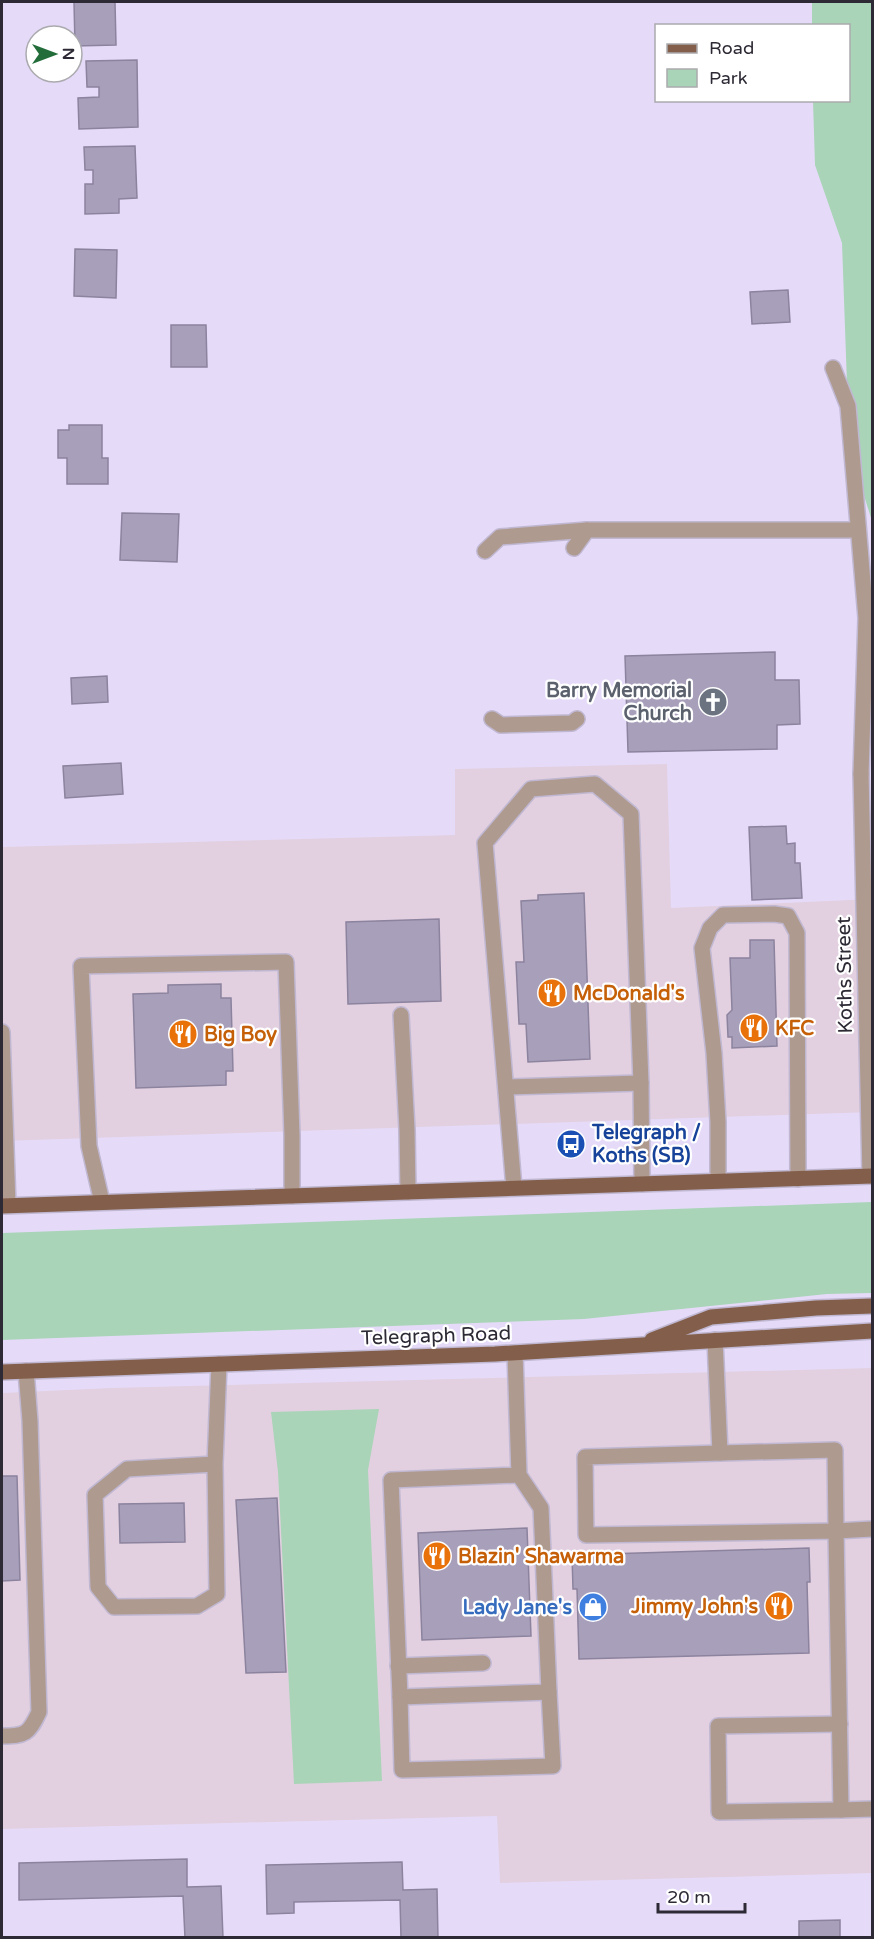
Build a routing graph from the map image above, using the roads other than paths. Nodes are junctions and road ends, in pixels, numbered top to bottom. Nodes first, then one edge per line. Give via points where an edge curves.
1 (833, 368) dead end
2 (587, 530) junction
3 (858, 530) junction
4 (574, 548) dead end
5 (485, 550) dead end
6 (869, 703) edge
7 (577, 718) dead end
8 (492, 719) dead end
9 (401, 1015) dead end
10 (2, 1032) edge
11 (641, 1083) junction
12 (506, 1087) junction
13 (871, 1176) edge
14 (798, 1179) junction
15 (718, 1181) junction
16 (642, 1184) junction
17 (514, 1188) junction
18 (408, 1192) junction
19 (292, 1196) junction
20 (102, 1202) junction
21 (5, 1206) edge
22 (873, 1306) edge
23 (873, 1331) edge
24 (715, 1340) junction
25 (638, 1345) junction
26 (514, 1353) junction
27 (219, 1364) junction
28 (26, 1371) junction
29 (2, 1372) edge
30 (720, 1453) junction
31 (215, 1464) junction
32 (519, 1475) junction
33 (873, 1529) edge
34 (836, 1531) junction
35 (483, 1663) dead end
36 (398, 1666) junction
37 (549, 1692) junction
38 (400, 1697) junction
39 (840, 1724) junction
40 (2, 1736) edge
41 (873, 1809) edge
42 (842, 1810) junction

1 - 3 street, Koths Street via 848,406
2 - 3 street
2 - 4 street
2 - 5 street via 500,537
3 - 6 street, Koths Street
6 - 13 street, Koths Street via 861,774
7 - 8 street via 572,723 501,725
9 - 18 street
10 - 21 street
11 - 12 street
11 - 12 street via 631,814 595,784 531,789 485,843
11 - 16 street
12 - 17 street
13 - 14 main road
14 - 15 main road
14 - 15 street via 797,933 788,916 723,915 710,928 702,948 714,1053
15 - 16 main road
16 - 17 main road
17 - 18 main road
18 - 19 main road
19 - 20 main road
19 - 20 street via 286,962 81,966 89,1146
20 - 21 main road
22 - 25 main road via 711,1317
23 - 24 main road, Telegraph Road
24 - 25 main road, Telegraph Road
24 - 30 street
25 - 26 main road, Telegraph Road
26 - 27 main road, Telegraph Road
26 - 32 street
27 - 28 main road, Telegraph Road
27 - 31 street
28 - 29 main road, Telegraph Road
28 - 40 street via 39,1712 32,1728 20,1736
30 - 34 street via 835,1450
30 - 34 street via 585,1457 586,1535
31 - 31 street via 217,1594 197,1606 114,1607 98,1587 95,1495 127,1469
32 - 36 street via 391,1480
32 - 37 street via 541,1508
33 - 34 street
34 - 39 street
35 - 36 street
36 - 38 street
37 - 38 street
37 - 38 street via 553,1766 402,1770
39 - 42 street
39 - 42 street via 718,1726 718,1758 720,1812
41 - 42 street

